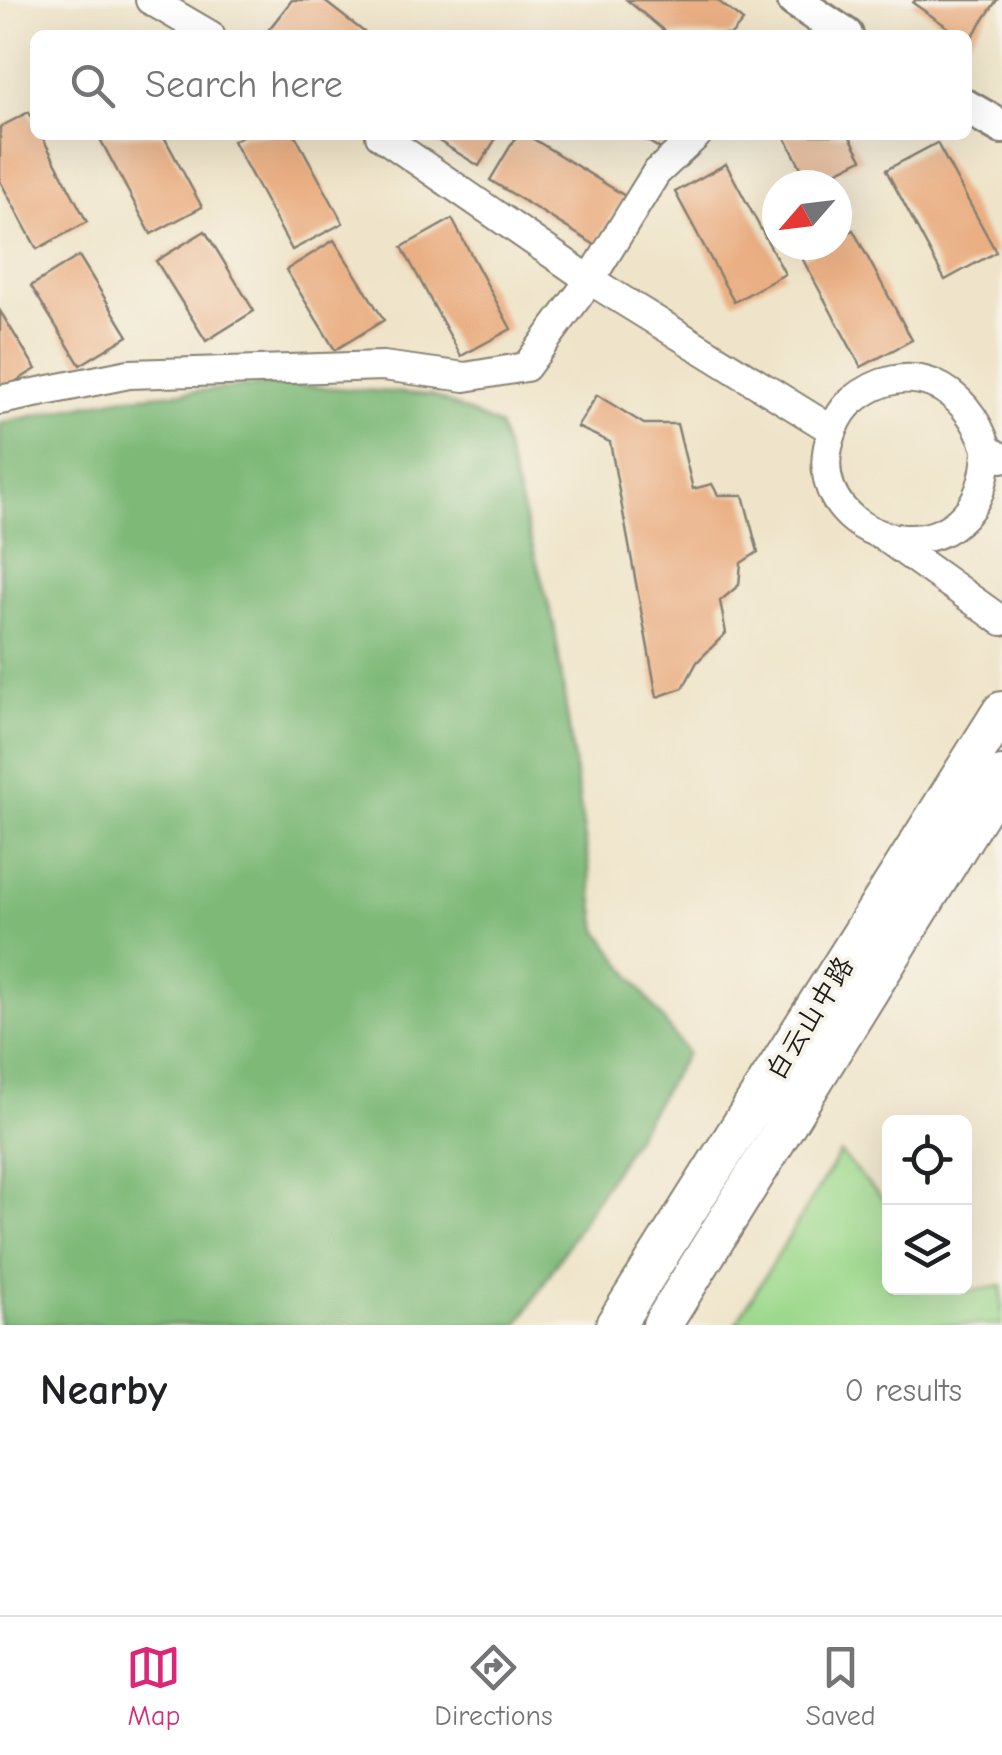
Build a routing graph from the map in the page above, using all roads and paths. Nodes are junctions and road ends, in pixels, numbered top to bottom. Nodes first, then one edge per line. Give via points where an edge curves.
1 (150, 0) edge
2 (794, 0) edge
3 (201, 30) edge
4 (839, 30) edge
5 (972, 110) edge
6 (1002, 127) edge
7 (387, 140) edge
8 (691, 140) edge
9 (590, 280) junction
10 (0, 400) edge
11 (832, 430) junction
12 (994, 454) edge
13 (884, 537) junction
14 (1002, 621) edge
15 (1002, 711) edge
16 (1002, 776) edge
17 (615, 1325) edge
18 (662, 1325) edge

1 - 3 street
2 - 4 street
5 - 6 street
7 - 9 street
8 - 9 street via 656,173
9 - 10 street via 526,367 465,377 383,366 129,374
9 - 11 street
11 - 12 street via 866,390 916,379 963,402
11 - 13 street via 830,482 860,525
12 - 13 street via 976,500 959,521 937,535
13 - 14 street
15 - 17 main road, 白云山中路
16 - 18 main road, 白云山中路

